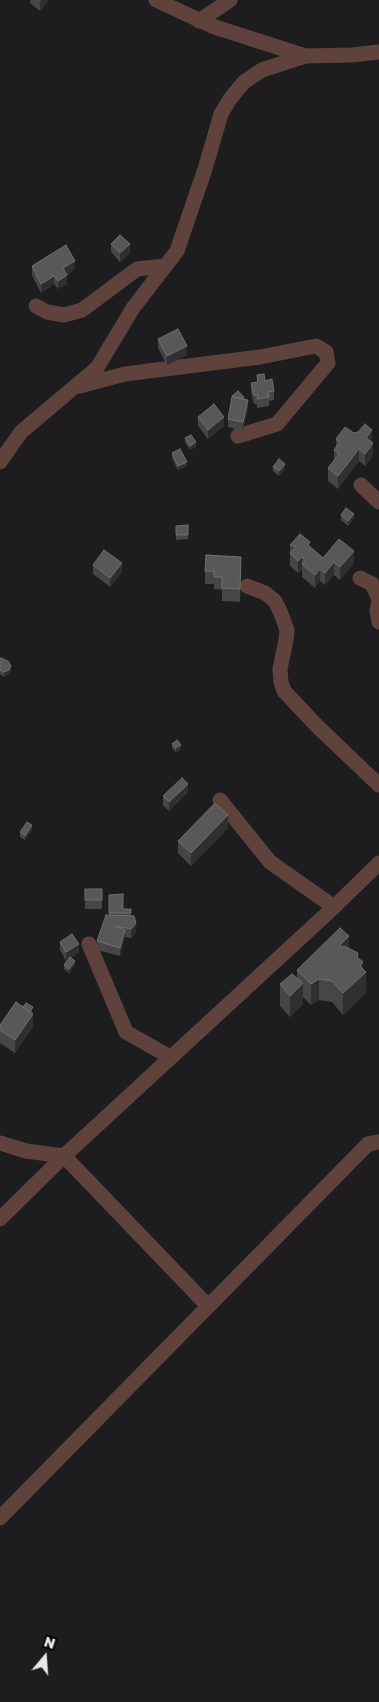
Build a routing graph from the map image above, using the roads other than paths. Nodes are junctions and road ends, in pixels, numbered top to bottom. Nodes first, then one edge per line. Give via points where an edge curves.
1 (156, 0) edge
2 (230, 0) edge
3 (199, 21) junction
4 (379, 52) edge
5 (305, 56) junction
6 (166, 266) junction
7 (36, 306) dead end
8 (77, 386) junction
9 (238, 436) dead end
10 (0, 462) edge
11 (361, 485) dead end
12 (379, 502) edge
13 (360, 578) dead end
14 (246, 586) dead end
15 (379, 600) edge
16 (379, 622) edge
17 (379, 785) edge
18 (220, 800) dead end
19 (379, 863) edge
20 (334, 907) junction
21 (88, 944) dead end
22 (170, 1057) junction
23 (379, 1142) edge
24 (0, 1143) edge
25 (64, 1156) junction
26 (0, 1219) edge
27 (208, 1306) junction
28 (0, 1518) edge

1 - 3 street
2 - 3 street
3 - 5 street
4 - 5 street
5 - 6 street via 262,70 244,82 230,99 221,114 177,251
6 - 7 street via 137,269 82,310 64,314 47,312
6 - 8 street via 133,308 98,368
8 - 9 street via 125,374 260,357 316,346 326,352 328,363 277,424
8 - 10 street via 21,432
11 - 12 street
13 - 15 street via 372,584
14 - 17 street via 265,593 275,601 280,611 286,630 280,669 284,691
15 - 16 street
18 - 20 street via 270,862
19 - 20 street
20 - 22 street
21 - 22 street via 126,1032
22 - 25 street
23 - 27 street via 368,1144
24 - 25 street via 26,1151
25 - 26 street
25 - 27 street
27 - 28 street

